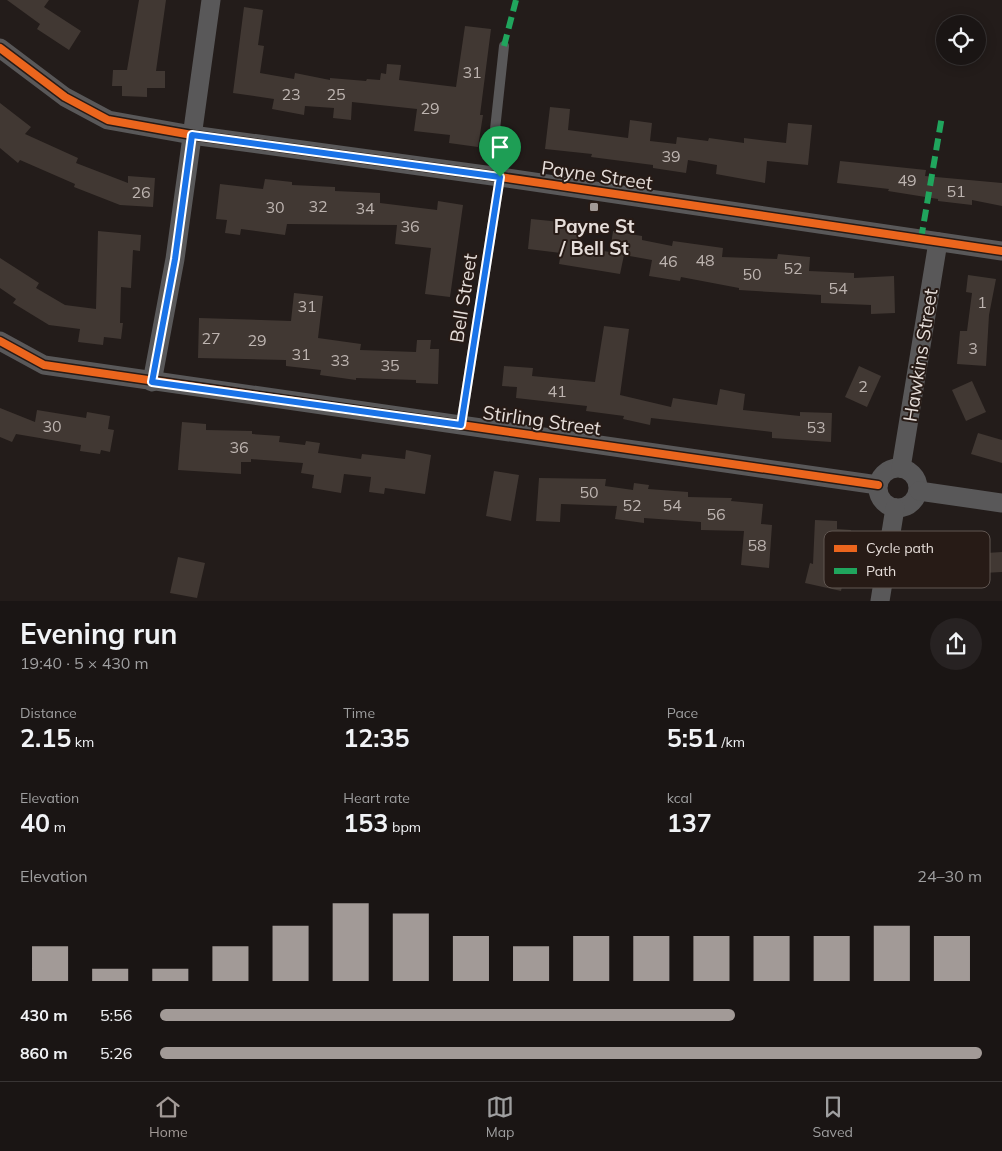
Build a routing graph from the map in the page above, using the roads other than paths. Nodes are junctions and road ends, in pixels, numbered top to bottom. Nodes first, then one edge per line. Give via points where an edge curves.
1 (211, 0) edge
2 (504, 46) dead end
3 (0, 48) edge
4 (192, 135) junction
5 (500, 177) junction
6 (938, 242) junction
7 (1002, 250) edge
8 (0, 341) edge
9 (152, 382) junction
10 (461, 425) junction
11 (901, 468) junction
12 (878, 485) junction
13 (918, 491) junction
14 (1002, 503) edge
15 (895, 508) junction
16 (891, 531) edge
17 (882, 588) edge
18 (880, 601) edge

1 - 4 street
2 - 5 lane via 493,148
3 - 4 street, Payne Street via 65,97 108,120
4 - 5 street, Payne Street
4 - 9 street via 175,259
5 - 6 street, Payne Street
5 - 10 lane, Bell Street
6 - 7 street, Payne Street
6 - 11 street, Hawkins Street
8 - 9 street, Stirling Street via 44,365
9 - 10 street, Stirling Street
10 - 12 street, Stirling Street
11 - 12 street via 883,474
11 - 13 street via 916,478
12 - 15 street via 884,503
13 - 14 street
13 - 15 street via 913,502
15 - 16 street
17 - 18 street

